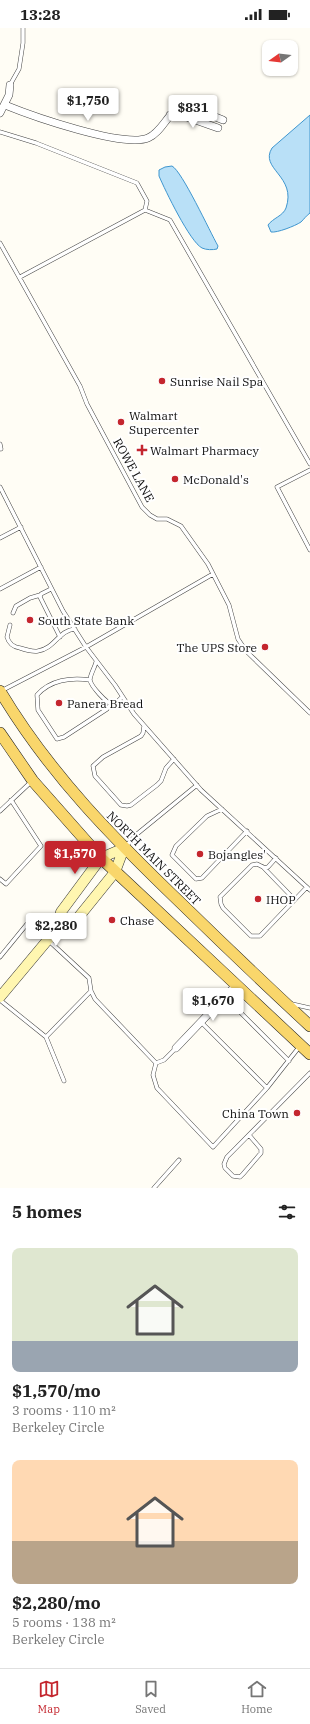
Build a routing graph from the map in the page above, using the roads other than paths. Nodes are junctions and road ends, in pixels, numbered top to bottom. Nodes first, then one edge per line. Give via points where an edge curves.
1 (23, 28) edge
2 (10, 85) joint
3 (6, 105) junction
4 (0, 113) edge
5 (169, 115) junction
6 (224, 120) dead end
7 (218, 128) dead end
8 (0, 132) edge
9 (145, 210) junction
10 (0, 243) edge
11 (20, 277) junction
12 (0, 444) edge
13 (1, 449) dead end
14 (310, 464) edge
15 (310, 470) edge
16 (0, 487) edge
17 (6, 497) junction
18 (0, 500) edge
19 (21, 527) junction
20 (0, 538) edge
21 (310, 550) edge
22 (41, 567) junction
23 (213, 574) junction
24 (0, 589) edge
25 (51, 590) junction
26 (40, 595) junction
27 (13, 612) dead end
28 (10, 625) dead end
29 (75, 630) junction
30 (60, 637) junction
31 (86, 647) junction
32 (96, 662) junction
33 (90, 680) junction
34 (0, 691) edge
35 (122, 697) junction
36 (111, 704) junction
37 (310, 713) edge
38 (144, 726) junction
39 (0, 733) edge
40 (3, 746) edge
41 (174, 759) junction
42 (33, 780) junction
43 (197, 785) junction
44 (11, 800) junction
45 (222, 809) junction
46 (0, 811) edge
47 (247, 831) junction
48 (124, 848) junction
49 (101, 858) junction
50 (276, 858) junction
51 (263, 867) junction
52 (115, 872) junction
53 (0, 879) edge
54 (308, 888) edge
55 (294, 899) junction
56 (56, 930) junction
57 (48, 940) junction
58 (0, 957) edge
59 (237, 984) junction
60 (91, 990) junction
61 (225, 997) junction
62 (0, 998) edge
63 (283, 1001) junction
64 (310, 1008) edge
65 (200, 1021) junction
66 (310, 1026) edge
67 (46, 1037) junction
68 (301, 1045) junction
69 (176, 1048) joint
70 (310, 1054) edge
71 (289, 1061) junction
72 (156, 1063) junction
73 (310, 1073) edge
74 (64, 1081) dead end
75 (267, 1088) junction
76 (249, 1135) junction
77 (179, 1160) dead end
78 (154, 1188) edge

1 - 2 lane via 19,69
2 - 3 street
3 - 4 street
3 - 5 street via 73,128 131,140 146,139 155,134
5 - 6 street via 186,105
5 - 7 street via 181,115
8 - 9 lane via 36,143 137,183 147,201
9 - 11 lane
9 - 14 lane via 170,220
10 - 11 lane, ROWE LANE
11 - 23 lane, ROWE LANE via 80,386 137,500 150,516 181,526
12 - 13 lane
15 - 21 lane via 277,487
16 - 17 lane
17 - 18 lane
17 - 19 lane
19 - 20 lane
19 - 22 lane
22 - 24 lane
22 - 25 lane
23 - 31 lane
23 - 37 lane, ROWE LANE via 229,605 238,639 246,651
25 - 26 lane
25 - 29 lane
26 - 27 lane via 16,606
26 - 30 lane
28 - 30 lane via 7,637 14,647 39,651
29 - 30 lane via 68,630
29 - 31 lane
31 - 32 lane
31 - 34 lane
32 - 33 lane
32 - 35 lane
33 - 36 lane via 92,686
33 - 36 lane via 64,680 37,695 38,710 57,739 64,737
34 - 48 main road, NORTH MAIN STREET via 50,765
35 - 36 lane
35 - 38 lane
38 - 41 lane
38 - 41 lane via 143,733 137,739 103,757 93,766 95,776 121,805 131,806 157,785
39 - 40 main road
40 - 42 main road
41 - 43 lane
42 - 44 lane
42 - 49 main road
43 - 45 lane
43 - 48 lane via 137,834
44 - 46 lane
44 - 53 lane via 41,846 6,884
45 - 47 lane
45 - 47 lane via 207,816 176,846 172,855 196,879 202,878
47 - 50 lane
48 - 49 street
48 - 52 street
48 - 63 main road, NORTH MAIN STREET
49 - 52 main road
49 - 56 street via 61,912
50 - 51 lane via 268,867
50 - 54 lane
51 - 55 lane
51 - 55 lane via 252,865 220,897 223,908 251,936 257,937
52 - 56 street via 73,924
52 - 59 main road
54 - 55 lane
56 - 57 street
57 - 58 lane via 27,924
57 - 60 lane via 89,978
57 - 62 street
59 - 61 street
59 - 68 main road
60 - 67 lane
60 - 72 lane via 95,999
61 - 65 street
61 - 71 lane
62 - 67 lane
63 - 64 lane
63 - 66 main road, NORTH MAIN STREET
65 - 69 street
65 - 75 lane
67 - 74 lane
68 - 70 main road
68 - 71 lane
69 - 72 lane via 164,1060
71 - 75 lane
72 - 75 lane via 153,1075 157,1088 213,1147
73 - 76 lane
76 - 76 lane via 227,1157 224,1164 233,1176 243,1174 261,1153 261,1149
77 - 78 lane

